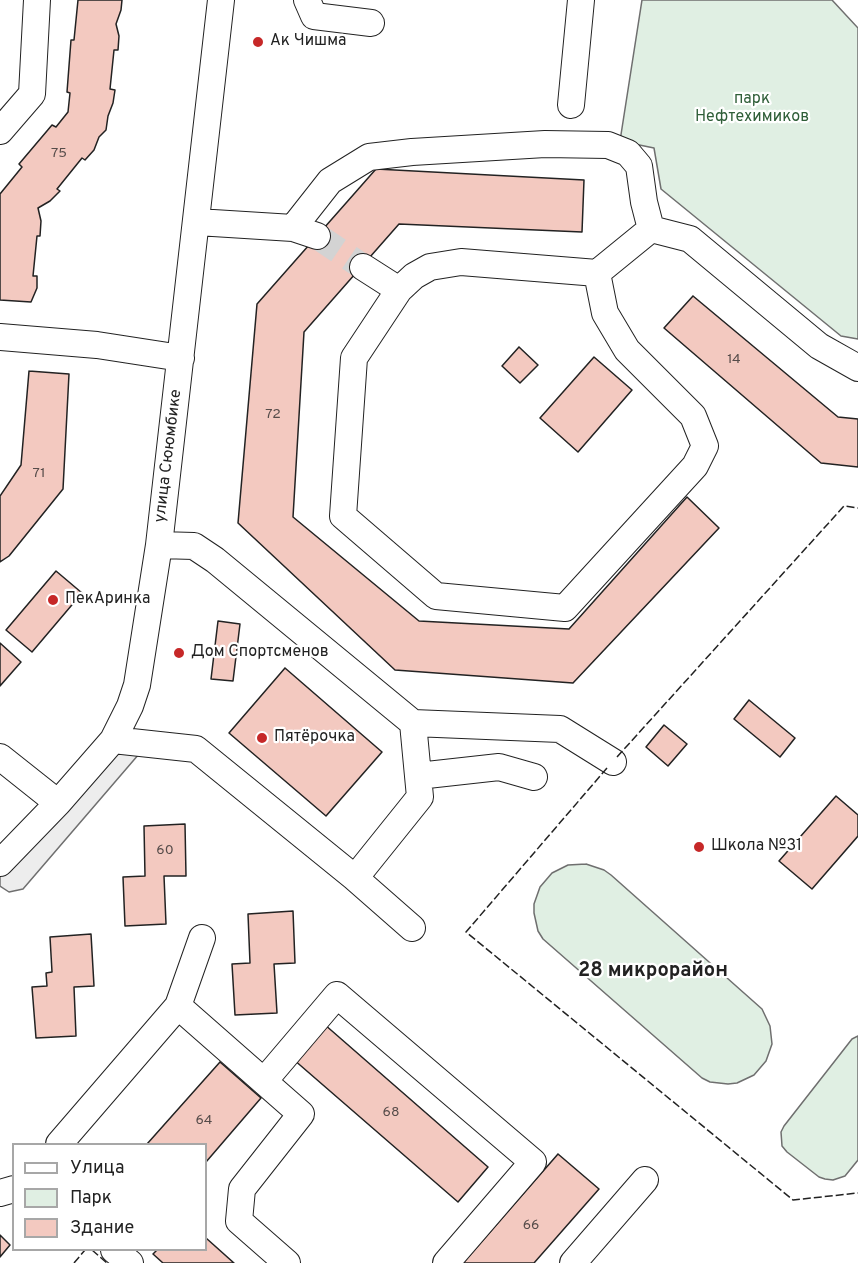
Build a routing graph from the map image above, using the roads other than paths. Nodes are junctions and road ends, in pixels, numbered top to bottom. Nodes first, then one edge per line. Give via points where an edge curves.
1 (37, 0) edge
2 (221, 0) edge
3 (307, 0) edge
4 (581, 0) edge
5 (371, 23) dead end
6 (571, 105) dead end
7 (0, 131) edge
8 (197, 222) junction
9 (651, 229) junction
10 (363, 267) tunnel mouth
11 (597, 273) junction
12 (399, 290) junction
13 (1, 341) edge
14 (181, 358) junction
15 (858, 368) edge
16 (159, 545) junction
17 (413, 723) junction
18 (113, 740) junction
19 (0, 756) edge
20 (613, 762) dead end
21 (418, 776) junction
22 (534, 777) dead end
23 (58, 803) junction
24 (0, 863) edge
25 (355, 878) junction
26 (412, 928) dead end
27 (202, 938) dead end
28 (178, 1006) junction
29 (264, 1081) junction
30 (60, 1143) edge
31 (645, 1180) dead end
32 (115, 1251) edge
33 (130, 1263) edge
34 (287, 1263) edge
35 (446, 1263) edge
36 (573, 1263) edge

1 - 7 street via 33,94
2 - 8 street, улица Сююмбике
3 - 5 street via 314,16
4 - 6 street
8 - 9 street via 305,232 330,181 369,157 545,144 608,145 628,153 639,166
8 - 14 street, улица Сююмбике
9 - 11 street
9 - 15 street via 690,239 819,346
10 - 12 street
11 - 12 street via 461,262 430,267
11 - 12 street via 605,313 627,350 693,416 705,446 694,466 565,608 436,596 343,516 354,358
13 - 14 street via 97,345
14 - 16 street, улица Сююмбике
16 - 17 street via 194,546 215,560
16 - 18 street, улица Сююмбике via 137,685
17 - 20 street via 560,729
17 - 21 street
18 - 23 street, улица Сююмбике
18 - 25 street via 196,748
19 - 23 street
21 - 22 street via 499,767
21 - 25 street via 420,797
23 - 24 street, улица Сююмбике
25 - 26 street
27 - 28 street
28 - 29 street
28 - 30 street
29 - 34 street via 301,1114 242,1189 239,1221
29 - 35 street via 338,995 533,1162
31 - 36 street
32 - 33 street

